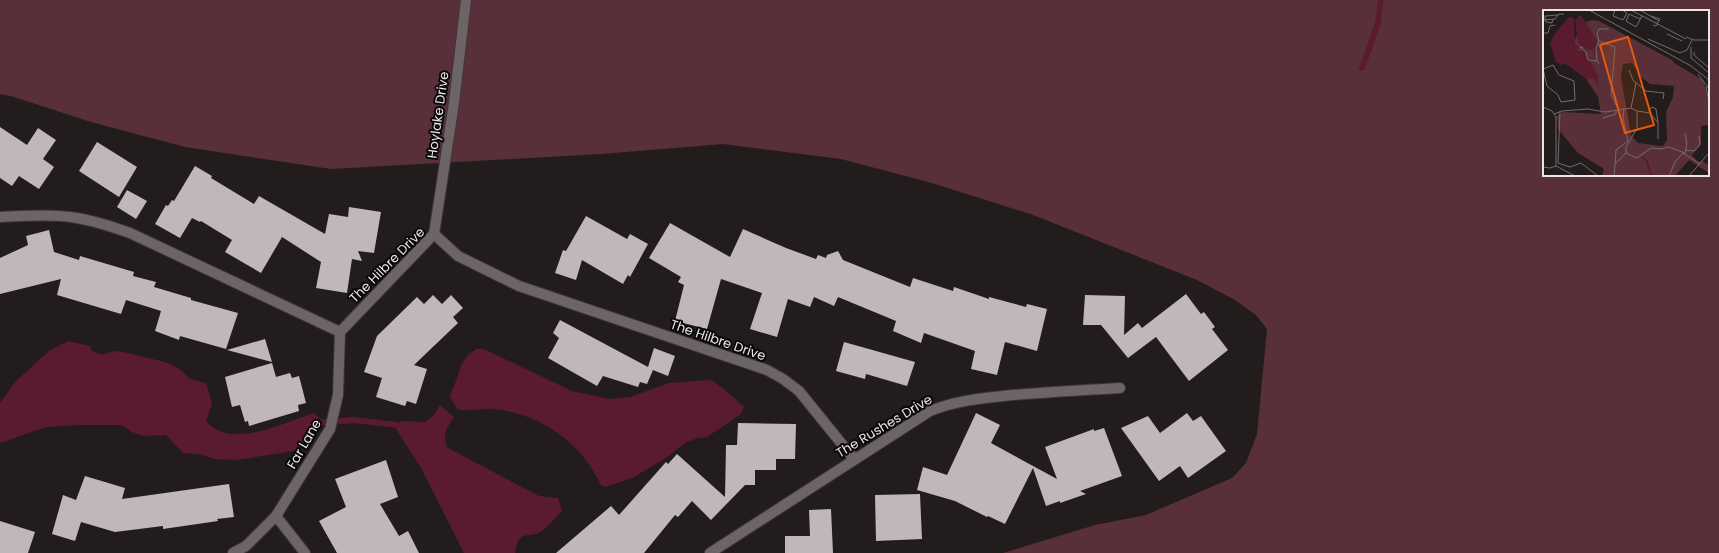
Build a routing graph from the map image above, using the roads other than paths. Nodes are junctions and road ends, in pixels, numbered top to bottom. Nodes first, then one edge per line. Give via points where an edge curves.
1 (466, 0) edge
2 (0, 217) edge
3 (434, 234) junction
4 (340, 332) junction
5 (1120, 388) dead end
6 (854, 459) junction
7 (276, 516) junction
8 (233, 553) edge
9 (305, 553) edge
10 (710, 553) edge

1 - 3 street, Hoylake Drive via 454,103
2 - 4 street via 48,216 101,223 130,233
3 - 4 street, The Hilbre Drive
3 - 6 street, The Hilbre Drive via 458,256 519,286 766,370 783,379 799,391
4 - 7 street, Far Lane via 338,395 330,429
5 - 6 street, The Rushes Drive via 969,399 947,404 930,411
6 - 10 street, The Rushes Drive
7 - 8 street, Far Lane via 246,546
7 - 9 street

